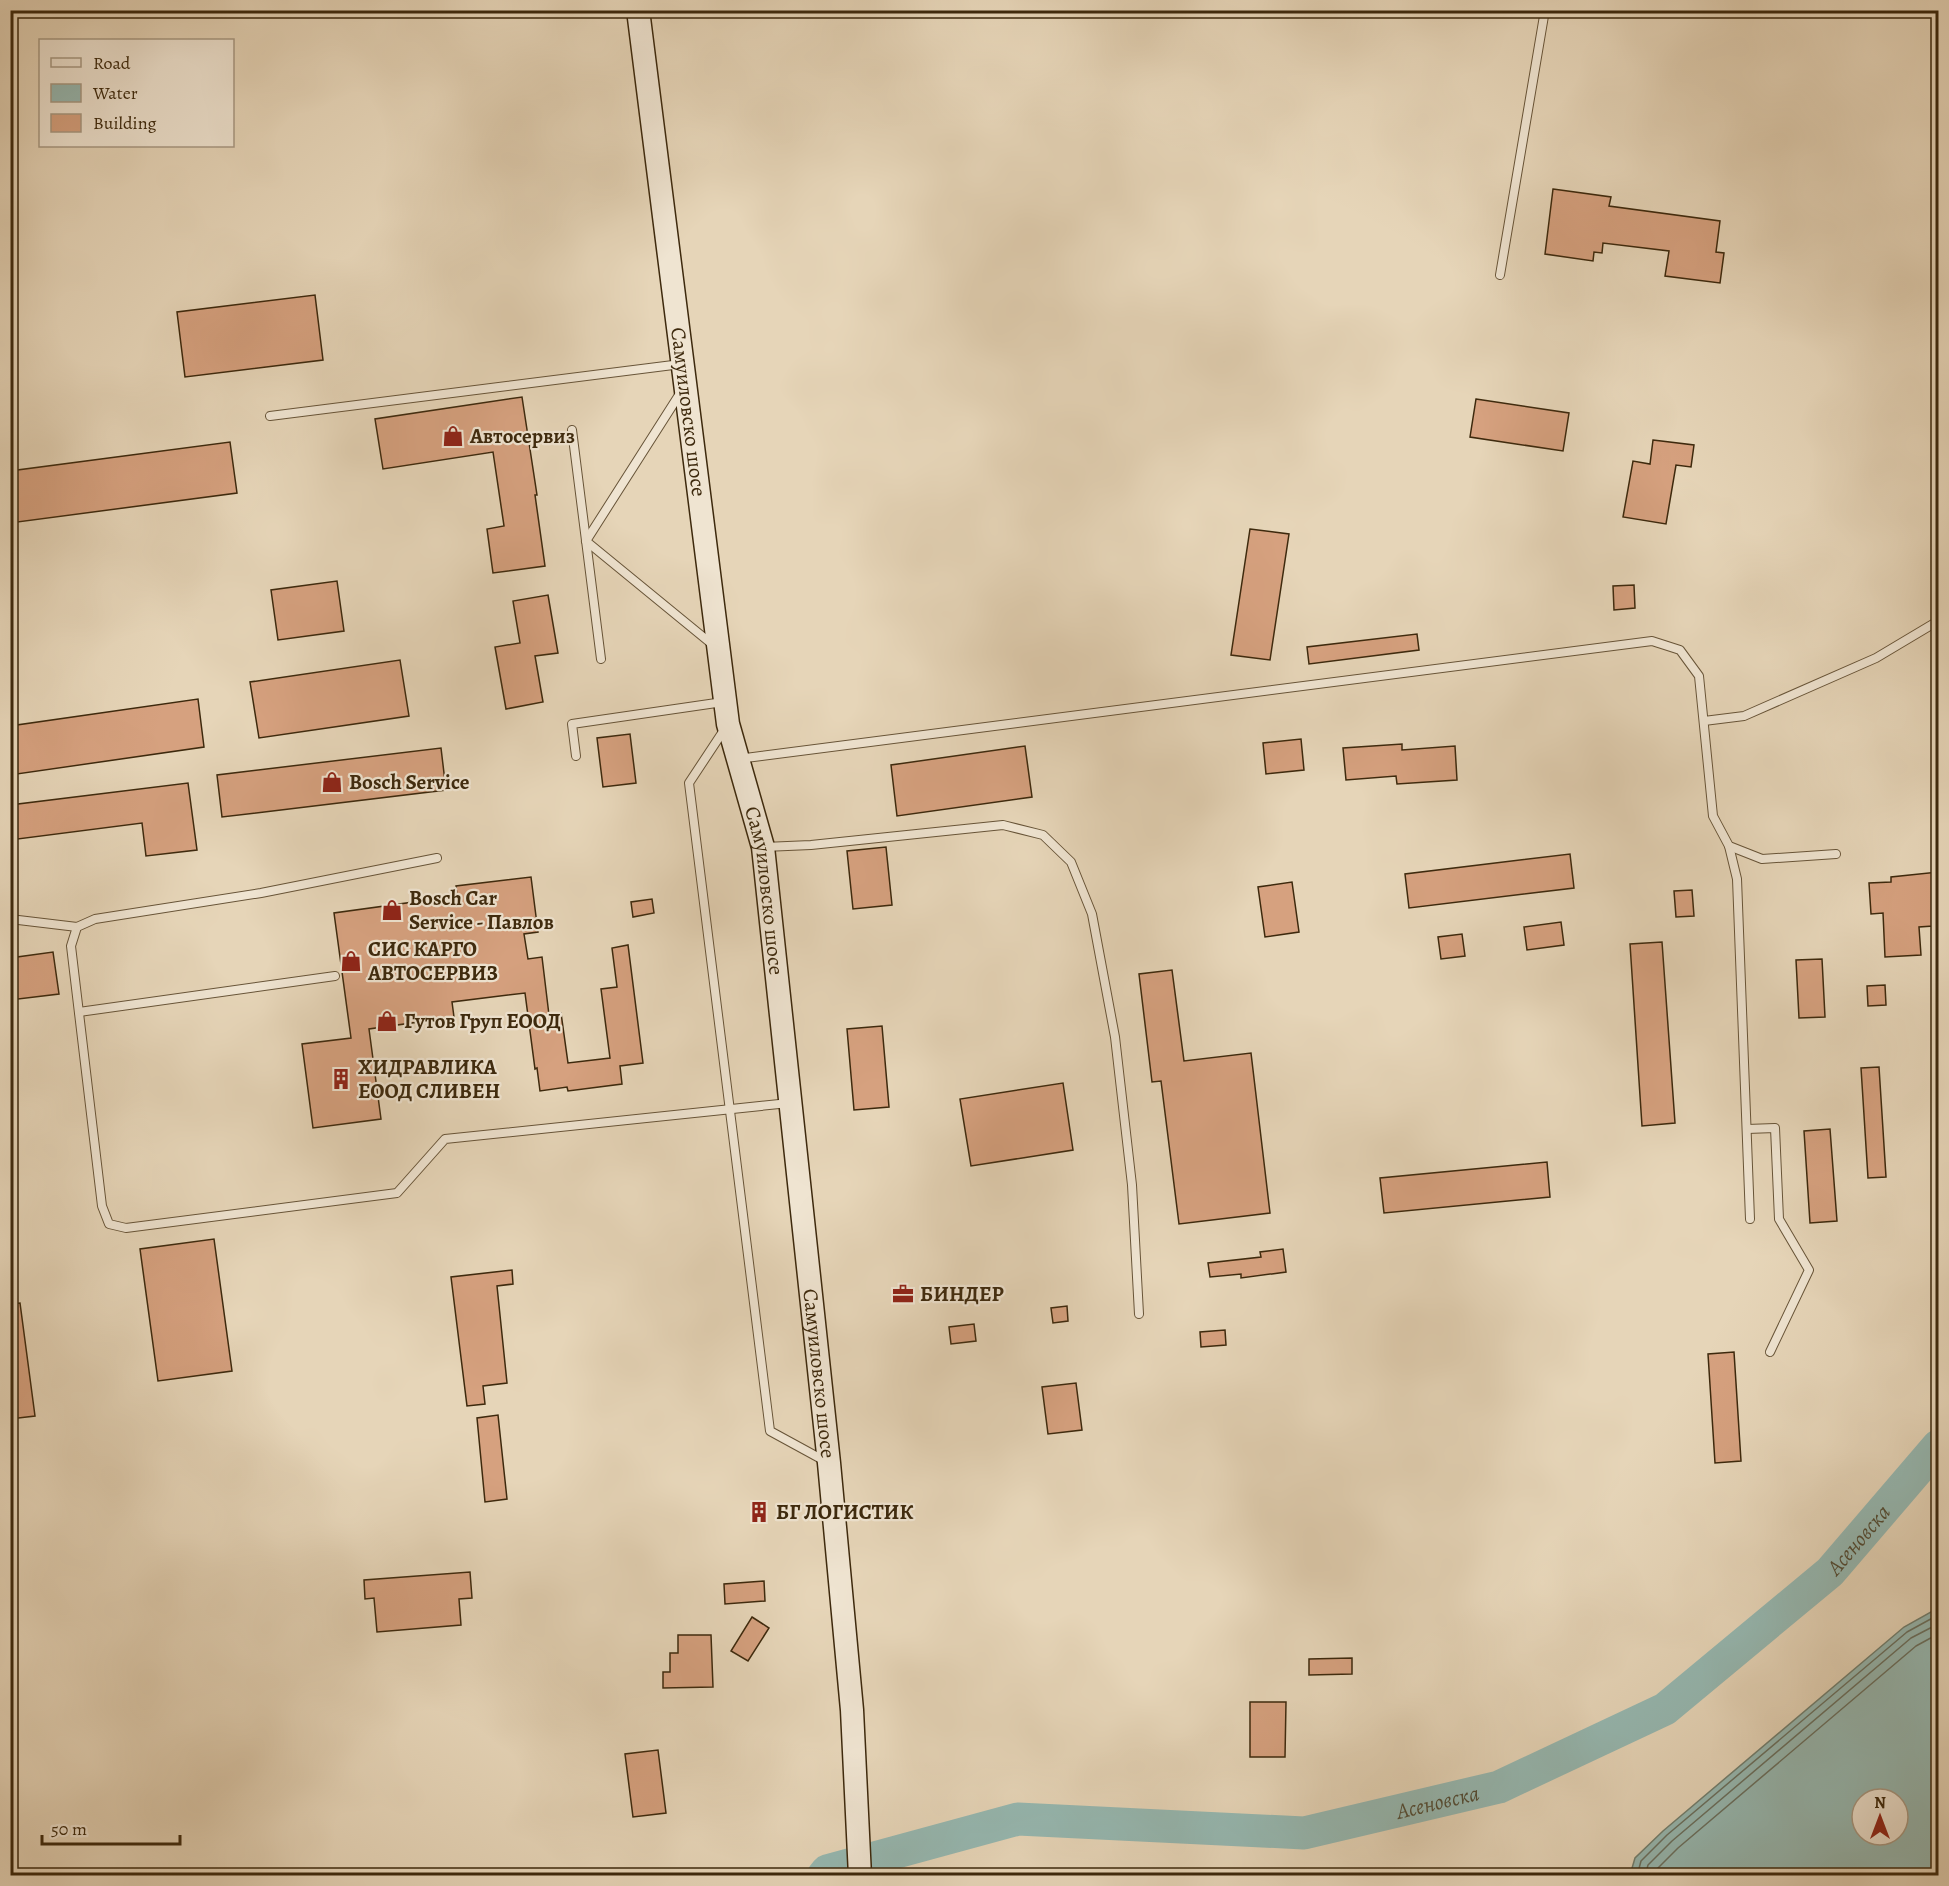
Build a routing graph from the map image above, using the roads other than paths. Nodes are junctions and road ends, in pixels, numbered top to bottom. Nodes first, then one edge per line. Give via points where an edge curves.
1 (638, 10) edge
2 (1545, 10) edge
3 (1500, 275) dead end
4 (682, 364) junction
5 (685, 387) junction
6 (270, 416) dead end
7 (572, 430) dead end
8 (586, 541) junction
9 (1938, 621) edge
10 (718, 649) junction
11 (601, 659) dead end
12 (725, 701) junction
13 (1704, 721) junction
14 (728, 724) junction
15 (576, 756) dead end
16 (738, 759) junction
17 (1729, 846) junction
18 (763, 847) junction
19 (1836, 854) dead end
20 (437, 858) dead end
21 (10, 919) edge
22 (77, 927) junction
23 (335, 976) dead end
24 (79, 1012) junction
25 (790, 1103) junction
26 (731, 1109) junction
27 (1747, 1129) junction
28 (1750, 1219) dead end
29 (1139, 1314) dead end
30 (1770, 1352) dead end
31 (829, 1463) junction
32 (860, 1875) edge

1 - 4 street, Самуиловско шосе
2 - 3 lane
4 - 5 street, Самуиловско шосе
4 - 6 lane
5 - 8 lane
5 - 10 street, Самуиловско шосе
7 - 8 lane
8 - 10 lane
8 - 11 lane
9 - 13 lane via 1876,658 1744,716
10 - 12 street, Самуиловско шосе
12 - 14 street, Самуиловско шосе
12 - 15 lane via 572,724
13 - 16 lane via 1700,676 1680,650 1653,641
13 - 17 lane via 1713,816
14 - 16 street, Самуиловско шосе
14 - 26 lane via 689,783
16 - 18 street, Самуиловско шосе
17 - 19 lane via 1762,859
17 - 27 lane via 1737,879
18 - 25 street, Самуиловско шосе
18 - 29 lane via 1003,825 1043,835 1071,862 1092,914 1115,1037 1132,1185
20 - 22 lane via 261,894 95,919
21 - 22 lane
22 - 24 lane via 71,946
23 - 24 lane
24 - 26 lane via 102,1206 109,1224 126,1228 397,1193 445,1139
25 - 26 lane
25 - 31 street, Самуиловско шосе
26 - 31 lane via 770,1431
27 - 28 lane
27 - 30 lane via 1775,1128 1779,1219 1809,1270
31 - 32 street, Самуиловско шосе via 852,1710

